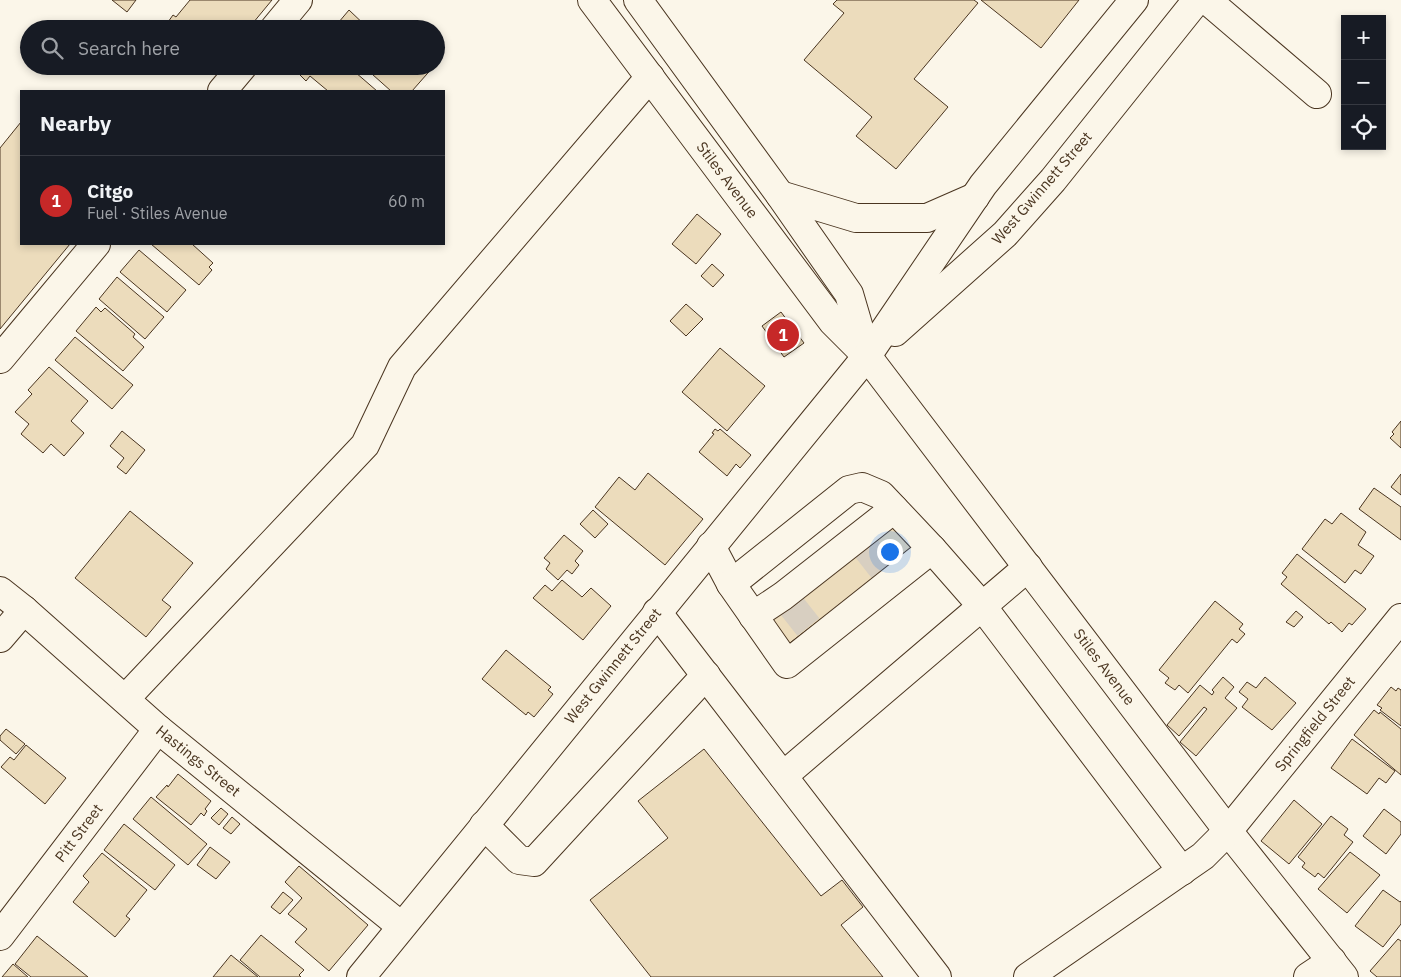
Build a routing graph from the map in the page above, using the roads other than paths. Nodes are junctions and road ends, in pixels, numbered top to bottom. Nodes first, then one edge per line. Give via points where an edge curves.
1 (298, 0) edge
2 (592, 0) edge
3 (638, 0) edge
4 (1134, 0) edge
5 (1198, 0) edge
6 (1206, 0) edge
7 (281, 20) edge
8 (235, 75) edge
9 (650, 77) junction
10 (223, 90) edge
11 (1317, 94) dead end
12 (780, 195) junction
13 (975, 197) junction
14 (95, 245) edge
15 (867, 356) junction
16 (0, 359) edge
17 (831, 505) junction
18 (894, 509) junction
19 (796, 533) junction
20 (862, 542) junction
21 (711, 546) junction
22 (932, 549) junction
23 (820, 565) junction
24 (1028, 567) junction
25 (731, 584) junction
26 (0, 591) edge
27 (982, 606) junction
28 (24, 610) junction
29 (657, 612) junction
30 (753, 616) junction
31 (1401, 618) edge
32 (0, 638) edge
33 (706, 675) junction
34 (125, 699) junction
35 (158, 729) junction
36 (783, 776) junction
37 (484, 825) junction
38 (1228, 831) junction
39 (1182, 871) junction
40 (402, 926) junction
41 (0, 936) edge
42 (1338, 969) edge
43 (361, 977) edge
44 (937, 977) edge
45 (1028, 977) edge
46 (1308, 977) edge

1 - 7 street
2 - 9 street, Stiles Avenue
3 - 12 street, Stiles Avenue
4 - 13 street, West Gwinnett Street
5 - 15 street, West Gwinnett Street via 1053,180 1005,234
6 - 11 street
8 - 10 street
9 - 15 street, Stiles Avenue via 833,322
9 - 34 street via 402,367 365,445
12 - 13 street via 856,218 927,218
12 - 15 street, Stiles Avenue via 849,294
13 - 15 street, West Gwinnett Street
14 - 16 street
15 - 21 street, West Gwinnett Street
15 - 24 street, Stiles Avenue
17 - 18 street via 849,490 862,487 881,495
17 - 19 street
17 - 20 street
18 - 20 street
18 - 22 street
19 - 23 street
19 - 25 street
20 - 23 street
21 - 25 street
21 - 29 street, West Gwinnett Street
22 - 27 street
22 - 30 street via 887,576 814,634 787,664
23 - 30 street via 787,600
24 - 27 street
24 - 38 street, Stiles Avenue
25 - 30 street
26 - 28 street, Hastings Street
27 - 36 street
27 - 39 street
28 - 32 street
28 - 34 street, Hastings Street
29 - 33 street
29 - 37 street, West Gwinnett Street
31 - 38 street, Springfield Street
33 - 36 street
33 - 37 street via 534,862 519,860
34 - 35 street, Hastings Street
35 - 40 street, Hastings Street
35 - 41 street, Pitt Street
36 - 44 street
37 - 40 street, West Gwinnett Street
38 - 39 street, Springfield Street
38 - 42 street, Stiles Avenue
39 - 45 street, Springfield Street
40 - 43 street, West Gwinnett Street
42 - 46 street

